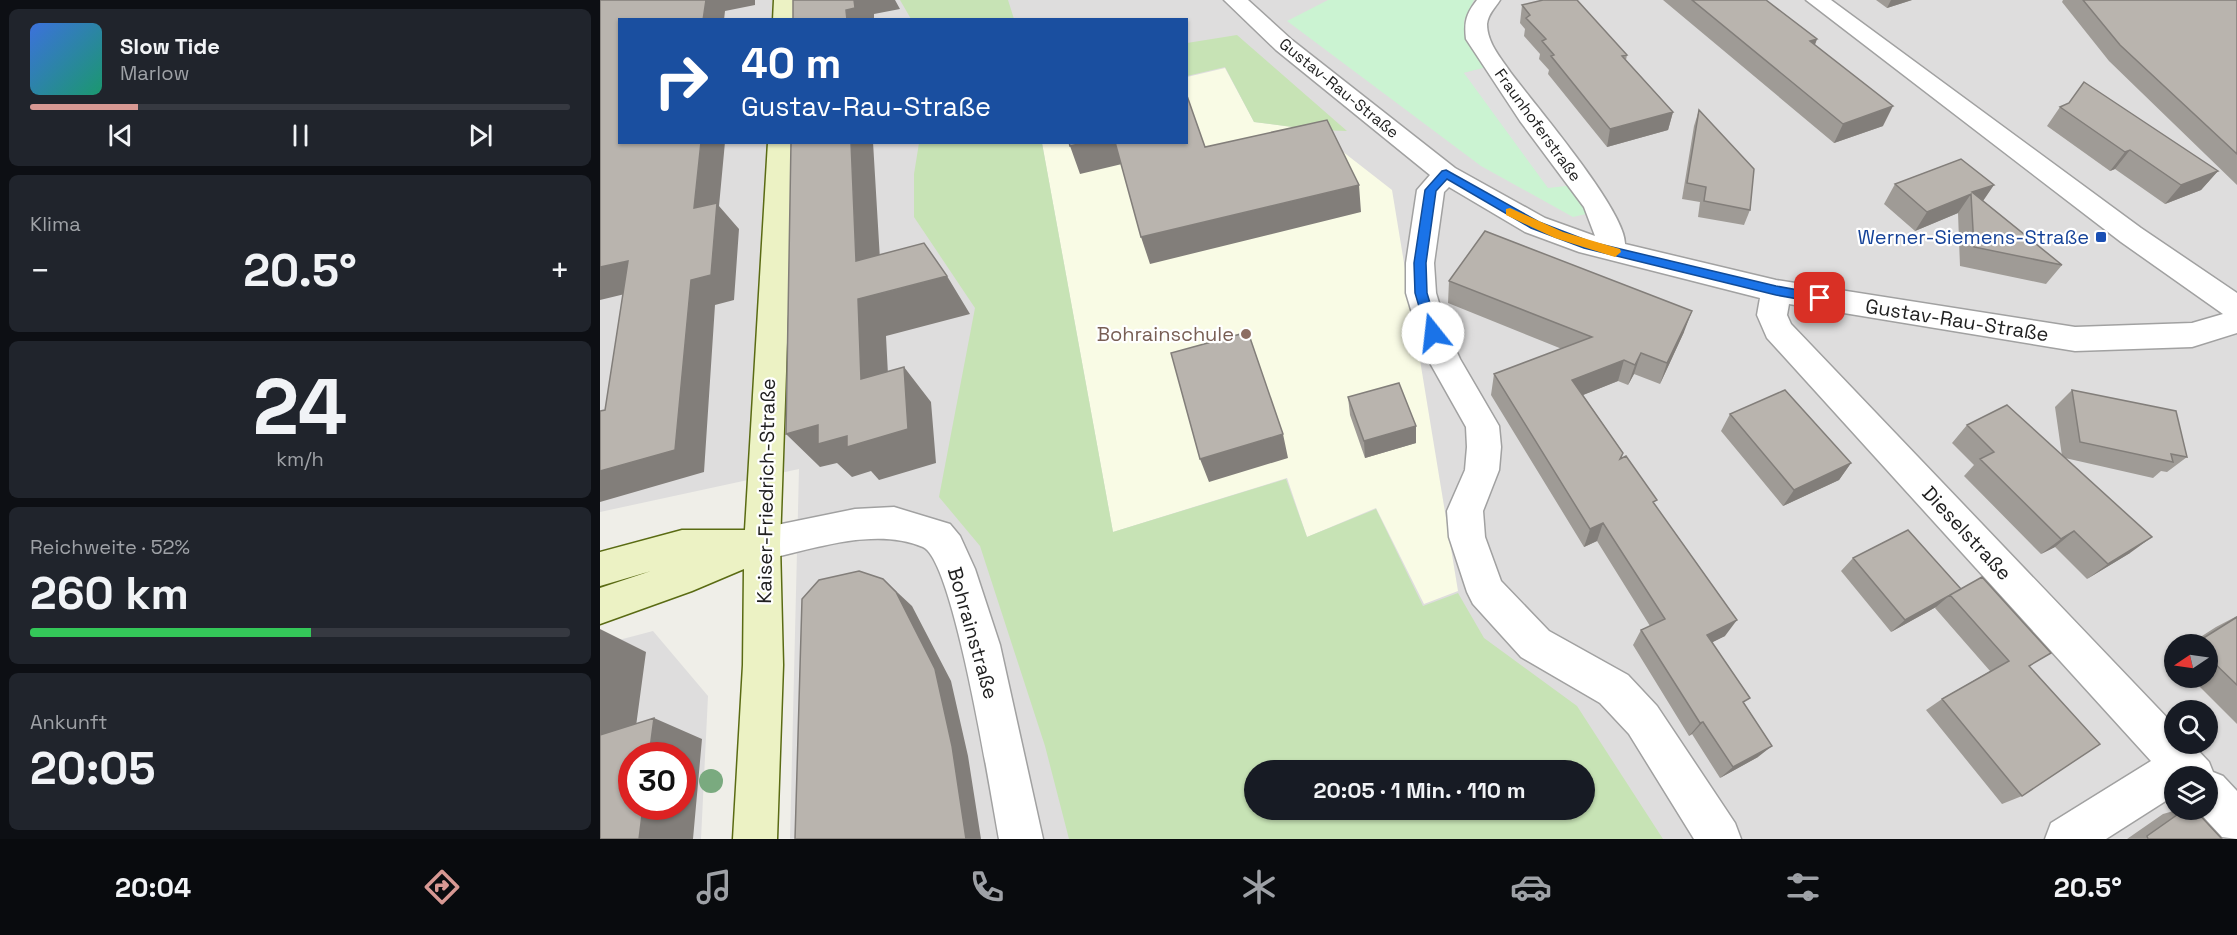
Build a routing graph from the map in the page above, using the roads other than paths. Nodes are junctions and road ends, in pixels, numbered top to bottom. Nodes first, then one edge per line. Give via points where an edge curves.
1 (785, 0) edge
2 (1235, 0) edge
3 (1490, 0) edge
4 (1817, 0) edge
5 (784, 18) edge
6 (781, 144) edge
7 (1446, 174) junction
8 (1609, 251) junction
9 (1776, 291) junction
10 (2237, 308) edge
11 (2237, 321) edge
12 (762, 544) junction
13 (600, 569) edge
14 (600, 606) edge
15 (2184, 766) edge
16 (2164, 793) edge
17 (2218, 802) edge
18 (2237, 822) edge
19 (755, 839) edge
20 (1021, 839) edge
21 (1719, 839) edge
22 (2067, 839) edge

1 - 5 street
2 - 7 street, Gustav-Rau-Straße via 1284,45
3 - 8 street, Fraunhoferstraße via 1478,14 1478,39 1597,204 1612,241
4 - 10 street via 2131,235
6 - 12 street, Kaiser-Friedrich-Straße
7 - 8 street, Gustav-Rau-Straße via 1535,225
7 - 21 street via 1431,190 1420,263 1421,293 1446,363 1482,426 1482,470 1466,510 1467,537 1486,592 1535,644 1614,689 1643,720
8 - 9 street, Gustav-Rau-Straße
9 - 11 street, Gustav-Rau-Straße via 2075,339 2192,335
9 - 15 street, Dieselstraße via 1772,315 1778,330
12 - 13 street via 682,546
12 - 14 street via 679,579
12 - 19 street, Kaiser-Friedrich-Straße via 763,665
12 - 20 street, Bohrainstraße via 894,523 937,535 962,581 981,645
16 - 22 street
17 - 18 street, Dieselstraße

